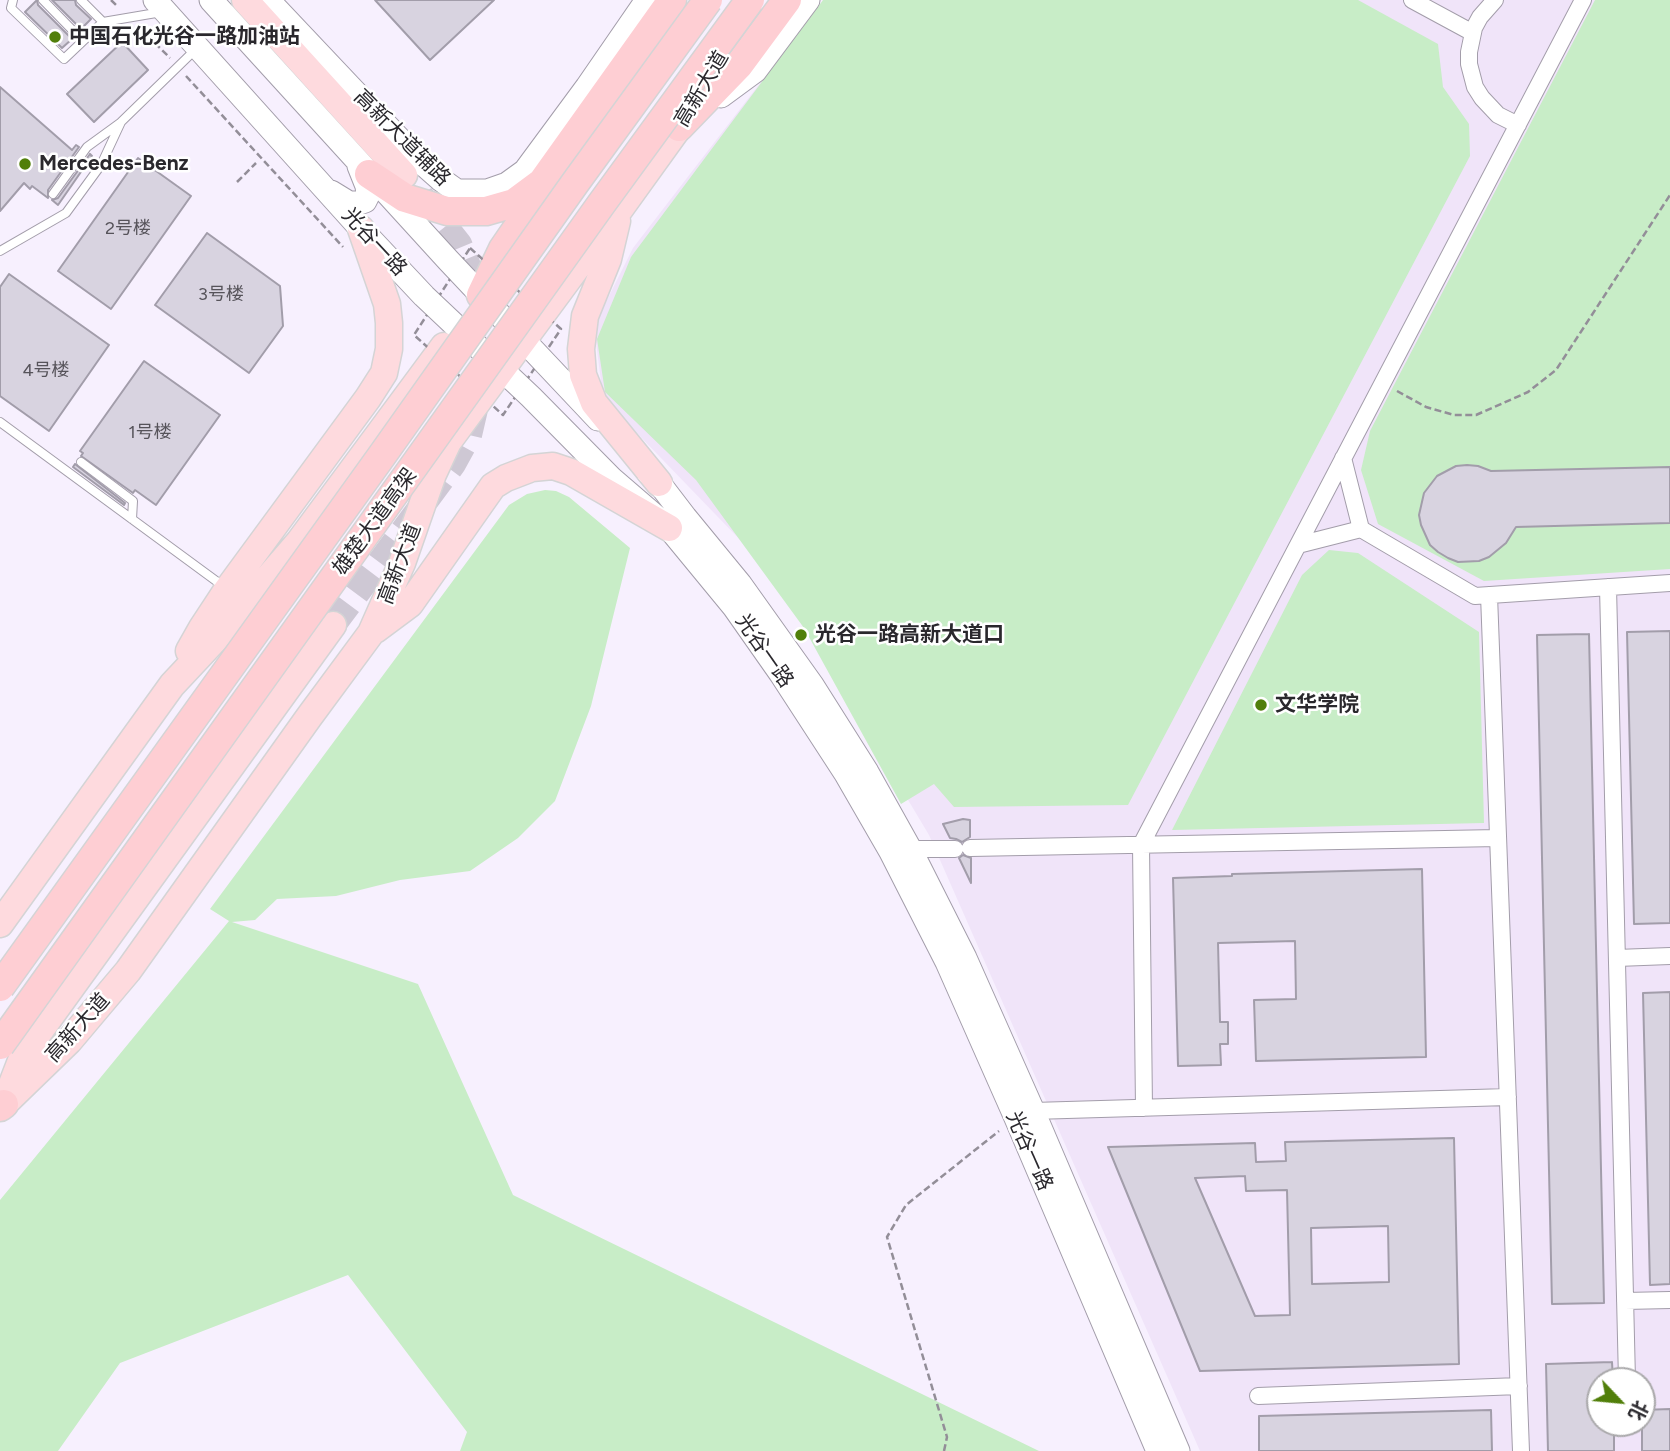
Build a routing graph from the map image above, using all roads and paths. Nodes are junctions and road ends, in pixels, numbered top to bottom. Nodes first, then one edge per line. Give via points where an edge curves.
1 (13, 0) edge
2 (43, 0) edge
3 (81, 0) edge
4 (111, 0) edge
5 (211, 0) edge
6 (245, 0) edge
7 (268, 0) edge
8 (647, 0) edge
9 (673, 0) edge
10 (698, 0) edge
11 (708, 0) edge
12 (750, 0) edge
13 (761, 0) edge
14 (787, 0) edge
15 (808, 0) edge
16 (1412, 0) edge
17 (1472, 0) edge
18 (1583, 0) edge
19 (115, 4) dead end
20 (1491, 4) edge
21 (160, 6) edge
22 (103, 22) junction
23 (1473, 33) junction
24 (148, 36) dead end
25 (83, 41) junction
26 (198, 47) junction
27 (161, 48) dead end
28 (723, 52) junction
29 (191, 81) dead end
30 (638, 82) junction
31 (121, 122) junction
32 (1518, 125) junction
33 (679, 127) junction
34 (256, 163) dead end
35 (363, 167) junction
36 (404, 175) tunnel mouth
37 (543, 181) junction
38 (237, 182) dead end
39 (326, 189) junction
40 (53, 194) dead end
41 (1670, 195) edge
42 (620, 209) junction
43 (354, 240) junction
44 (0, 251) edge
45 (481, 295) junction
46 (457, 328) junction
47 (523, 339) junction
48 (501, 369) junction
49 (1383, 383) junction
50 (0, 422) edge
51 (604, 426) junction
52 (583, 451) junction
53 (1343, 458) junction
54 (81, 462) dead end
55 (659, 483) junction
56 (338, 489) junction
57 (132, 519) junction
58 (669, 528) junction
59 (1361, 529) junction
60 (413, 532) junction
61 (1298, 545) junction
62 (1670, 583) edge
63 (1608, 587) junction
64 (227, 590) junction
65 (1489, 595) junction
66 (333, 625) tunnel mouth
67 (371, 633) junction
68 (172, 685) junction
69 (1498, 838) junction
70 (1141, 845) junction
71 (910, 849) junction
72 (0, 924) edge
73 (1670, 956) edge
74 (1617, 958) junction
75 (0, 988) edge
76 (0, 1045) edge
77 (1508, 1097) junction
78 (1, 1107) edge
79 (1144, 1108) junction
80 (1024, 1114) junction
81 (1670, 1300) edge
82 (1625, 1301) junction
83 (1627, 1367) edge
84 (1519, 1386) junction
85 (1258, 1396) dead end
86 (944, 1451) edge
87 (1157, 1451) edge
88 (1178, 1451) edge
89 (1521, 1451) edge

1 - 25 lane via 11,8 64,59
2 - 25 lane
3 - 22 lane
4 - 19 path
5 - 35 main road, 光谷一路
6 - 36 main road
7 - 8 main road, 高新大道辅路 via 440,179 457,191 487,191 525,171
9 - 37 highway
10 - 30 main road
11 - 75 highway, 雄楚大道高架, bridge
12 - 76 highway, 雄楚大道高架, bridge
13 - 28 main road, 高新大道
14 - 33 highway via 739,65
15 - 33 main road via 755,71
16 - 23 street
17 - 20 street
18 - 32 street
20 - 23 street
21 - 22 lane
21 - 26 main road, 光谷一路
22 - 25 lane
23 - 32 street via 1469,64 1475,87 1498,115
24 - 27 path
26 - 31 lane
26 - 39 main road, 光谷一路
28 - 30 main road via 680,110 655,118 642,116 636,105
28 - 33 main road, 高新大道
29 - 43 path
30 - 45 main road
31 - 40 lane via 87,147
31 - 44 lane via 101,165 66,213
32 - 49 street
33 - 42 main road, 高新大道
34 - 38 path
35 - 37 highway via 405,198 447,211 486,211 514,203
35 - 39 main road via 365,201 349,203
35 - 45 main road, 光谷一路
37 - 45 highway
39 - 43 main road, 光谷一路
41 - 49 path via 1556,370 1528,392 1476,415 1454,415 1426,407
42 - 47 main road, 高新大道
42 - 55 main road via 608,258 585,316 583,375 594,403
43 - 46 main road, 光谷一路
43 - 64 main road via 387,304 389,349 384,373
45 - 46 main road
45 - 47 main road, 光谷一路
46 - 48 main road, 光谷一路
46 - 56 main road
47 - 48 main road, 高新大道
47 - 51 main road, 光谷一路
48 - 52 main road, 光谷一路
48 - 60 main road, 高新大道 via 448,442
49 - 53 street
50 - 57 lane
51 - 52 main road via 583,416 575,419 573,426
51 - 55 main road, 光谷一路
52 - 58 main road, 光谷一路
53 - 59 street
53 - 61 street
54 - 57 lane via 133,500
55 - 71 main road, 光谷一路 via 740,584 812,685
56 - 60 main road via 375,471 387,472 406,489
56 - 68 main road via 299,542
57 - 64 lane
58 - 67 main road via 571,472 553,466 532,468 493,485 410,604
58 - 80 main road, 光谷一路 via 734,607 846,774 891,852
59 - 61 street
59 - 65 street via 1475,596
60 - 67 main road, 高新大道
61 - 70 street
62 - 63 street
63 - 65 street
63 - 74 street
64 - 68 main road
65 - 69 street
66 - 78 main road via 24,1053
67 - 78 main road, 高新大道 via 128,971 69,1041
68 - 72 main road
69 - 70 street
69 - 77 street
70 - 71 street
70 - 79 street
71 - 80 main road, 光谷一路 via 965,958
73 - 74 street
74 - 82 street
77 - 79 street
77 - 84 street
79 - 80 street
80 - 86 path via 906,1205 887,1237 947,1437
80 - 87 main road, 光谷一路
80 - 88 main road, 光谷一路
81 - 82 street
82 - 83 street
84 - 85 street
84 - 89 street

